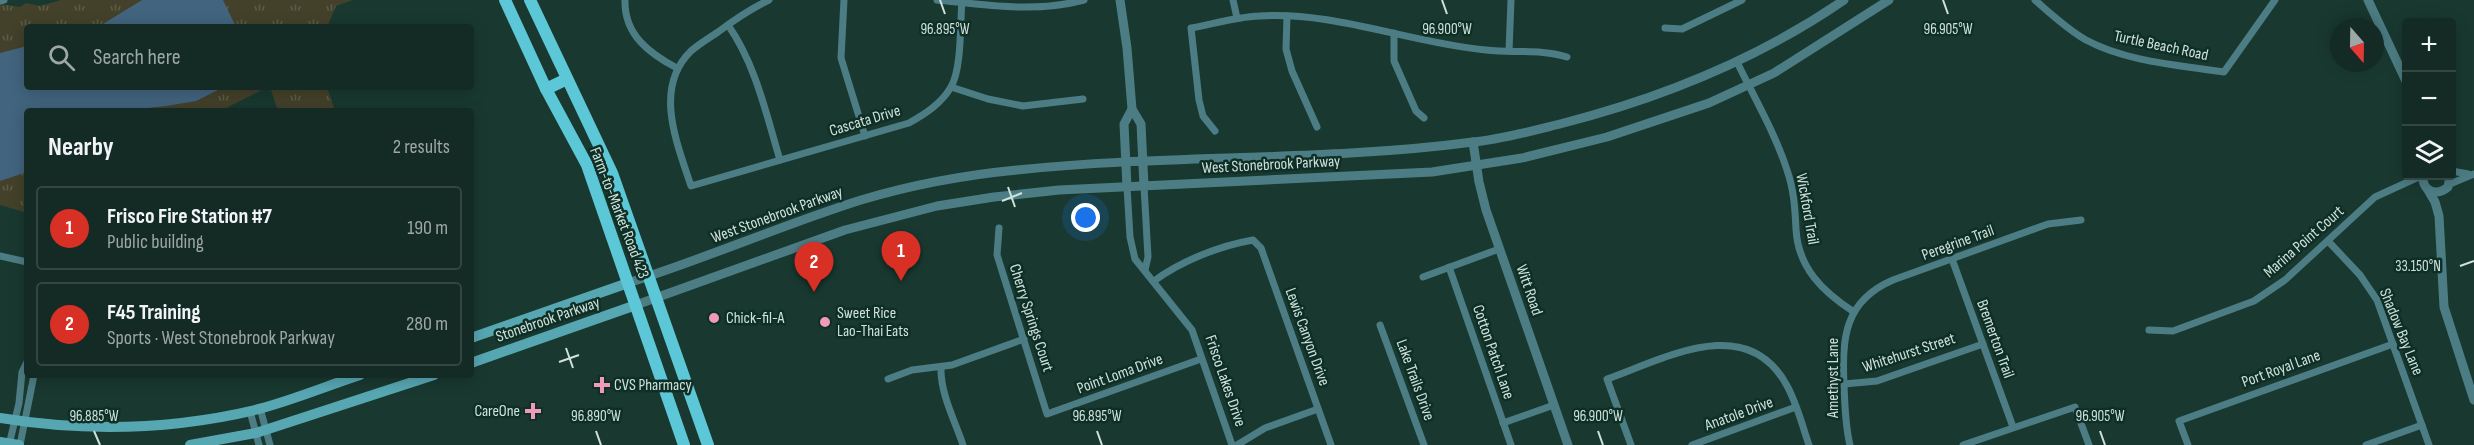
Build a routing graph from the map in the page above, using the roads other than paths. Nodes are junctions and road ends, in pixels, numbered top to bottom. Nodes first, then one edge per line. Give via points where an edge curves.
1 (505, 0) edge
2 (530, 0) edge
3 (625, 0) edge
4 (769, 0) edge
5 (844, 0) edge
6 (937, 0) edge
7 (1084, 0) edge
8 (1120, 0) edge
9 (1233, 0) edge
10 (1511, 0) edge
11 (1742, 0) edge
12 (1844, 0) edge
13 (1889, 0) edge
14 (2036, 0) edge
15 (2264, 0) edge
16 (2368, 0) edge
17 (962, 1) edge
18 (2274, 3) edge
19 (1287, 16) junction
20 (1237, 18) junction
21 (728, 25) junction
22 (1665, 28) dead end
23 (1394, 33) junction
24 (1509, 51) junction
25 (1567, 57) dead end
26 (1737, 62) junction
27 (677, 68) junction
28 (2402, 72) edge
29 (567, 79) junction
30 (1748, 85) junction
31 (951, 87) junction
32 (546, 89) junction
33 (1083, 99) dead end
34 (1132, 109) junction
35 (1424, 118) dead end
36 (1317, 127) dead end
37 (1215, 131) dead end
38 (865, 136) junction
39 (1473, 142) junction
40 (780, 160) junction
41 (1144, 162) junction
42 (1126, 163) junction
43 (1476, 165) junction
44 (2472, 174) edge
45 (2456, 178) edge
46 (2456, 178) edge
47 (2412, 180) edge
48 (2423, 180) edge
49 (2450, 180) edge
50 (2404, 183) junction
51 (1144, 186) junction
52 (1127, 187) junction
53 (2426, 188) junction
54 (2439, 216) junction
55 (2081, 220) dead end
56 (999, 228) dead end
57 (2328, 241) junction
58 (1499, 249) junction
59 (0, 256) edge
60 (1952, 259) junction
61 (24, 261) edge
62 (1449, 267) junction
63 (1145, 270) junction
64 (650, 276) junction
65 (1423, 277) dead end
66 (1154, 281) junction
67 (628, 283) junction
68 (657, 298) junction
69 (636, 305) junction
70 (1854, 312) junction
71 (1380, 325) dead end
72 (2149, 330) dead end
73 (474, 337) edge
74 (1024, 339) junction
75 (1983, 344) junction
76 (2393, 344) junction
77 (1201, 359) junction
78 (474, 362) edge
79 (941, 367) junction
80 (24, 368) edge
81 (2469, 373) edge
82 (33, 378) edge
83 (351, 378) edge
84 (425, 378) edge
85 (888, 379) dead end
86 (1844, 384) junction
87 (2474, 400) edge
88 (1554, 405) junction
89 (1796, 407) junction
90 (255, 409) junction
91 (1318, 410) junction
92 (1047, 414) joint
93 (0, 418) edge
94 (20, 422) junction
95 (1503, 423) junction
96 (2422, 425) junction
97 (2013, 427) junction
98 (261, 432) junction
99 (11, 444) edge
100 (190, 445) edge
101 (259, 445) edge
102 (270, 445) edge
103 (684, 445) edge
104 (708, 445) edge
105 (963, 445) edge
106 (1232, 445) edge
107 (1237, 445) edge
108 (1331, 445) edge
109 (1424, 445) edge
110 (1510, 445) edge
111 (1568, 445) edge
112 (1631, 445) edge
113 (1692, 445) edge
114 (1809, 445) edge
115 (1850, 445) edge
116 (1964, 445) edge
117 (2089, 445) edge
118 (2188, 445) edge
119 (2366, 445) edge
120 (2429, 445) edge

1 - 32 main road, Farm-to-Market Road 423
2 - 29 main road, Farm-to-Market Road 423
3 - 27 street via 629,24 638,40 652,55
4 - 21 street
5 - 38 street via 842,58
6 - 17 street
7 - 17 street via 1043,8
8 - 34 street, Frisco Lakes Drive
9 - 20 street
10 - 24 street
11 - 22 street via 1682,28
12 - 26 street, West Stonebrook Parkway via 1764,50
13 - 30 street, West Stonebrook Parkway via 1774,73
14 - 18 street, Turtle Beach Road via 2070,30 2109,50 2224,72
15 - 18 street
16 - 28 street
17 - 31 street, Cascata Drive via 957,67
19 - 20 street
19 - 23 street
19 - 36 street via 1286,49
20 - 37 street via 1191,28 1199,100 1203,116
21 - 27 street via 692,50
21 - 40 street via 750,62
23 - 24 street
23 - 35 street via 1394,61 1416,111
24 - 25 street
26 - 30 street, Wickford Trail
26 - 39 street, West Stonebrook Parkway via 1599,114
27 - 40 street, Cascata Drive via 671,89 671,111 691,186
29 - 32 main road
29 - 64 main road, Farm-to-Market Road 423 via 612,173
30 - 43 street, West Stonebrook Parkway via 1709,103 1607,137
30 - 70 street, Wickford Trail via 1785,163 1791,182 1797,240 1805,264 1825,291
31 - 33 street via 1023,106
31 - 38 street, Cascata Drive via 932,109 909,123
32 - 67 main road, Farm-to-Market Road 423 via 586,165
34 - 41 street, Frisco Lakes Drive via 1141,124
34 - 42 street, Frisco Lakes Drive via 1124,124
38 - 40 street, Cascata Drive
39 - 41 street, West Stonebrook Parkway
39 - 43 street, Witt Road
41 - 42 street, West Stonebrook Parkway
41 - 51 street, Frisco Lakes Drive
42 - 52 street, Frisco Lakes Drive
42 - 64 street, West Stonebrook Parkway via 1017,170 887,194
43 - 51 street, West Stonebrook Parkway via 1432,172
43 - 58 street, Witt Road
44 - 45 street
44 - 46 street
47 - 50 street, Marina Point Court
48 - 53 street
49 - 53 street via 2438,193
49 - 54 street
50 - 53 street
50 - 57 street, Marina Point Court via 2375,197
51 - 52 street, West Stonebrook Parkway
51 - 63 street, Frisco Lakes Drive via 1148,257
52 - 63 street, Frisco Lakes Drive via 1130,237 1135,259
52 - 68 street, West Stonebrook Parkway via 1048,191 937,206 845,230
53 - 54 street
54 - 81 street via 2444,307
55 - 60 street, Peregrine Trail via 2048,224
56 - 74 street, Cherry Springs Court via 997,255
57 - 72 street, Marina Point Court via 2285,280 2254,301 2173,331
57 - 76 street, Shadow Bay Lane via 2377,300
58 - 62 street
58 - 88 street, Witt Road
59 - 61 street
60 - 70 street, Peregrine Trail via 1880,286
60 - 75 street, Bremerton Trail
62 - 65 street
62 - 95 street, Cotton Patch Lane
63 - 66 street, Frisco Lakes Drive
64 - 67 street, West Stonebrook Parkway
64 - 68 main road, Farm-to-Market Road 423
66 - 77 street, Frisco Lakes Drive via 1192,330
66 - 91 street, Lewis Canyon Drive via 1170,269 1253,240 1261,249
67 - 69 main road, Farm-to-Market Road 423
67 - 73 main road, Stonebrook Parkway
68 - 69 street, West Stonebrook Parkway
68 - 104 main road, Farm-to-Market Road 423
69 - 78 main road, Stonebrook Parkway
69 - 103 main road, Farm-to-Market Road 423
70 - 86 street, Amethyst Lane via 1844,340
71 - 109 street, Lake Trails Drive
74 - 79 street
74 - 92 street, Cherry Springs Court
75 - 86 street, Whitehurst Street via 1877,381
75 - 97 street, Bremerton Trail
76 - 96 street, Shadow Bay Lane
76 - 118 street, Port Royal Lane via 2179,421
77 - 92 street, Point Loma Drive
77 - 106 street, Frisco Lakes Drive
79 - 85 street via 912,370
79 - 105 street via 940,378
80 - 94 street
81 - 87 street
82 - 94 street
83 - 90 main road
84 - 98 main road
86 - 115 street, Amethyst Lane
88 - 95 street
88 - 111 street, Witt Road
89 - 112 street via 1786,383 1755,354 1742,348 1713,345 1691,349 1607,379
89 - 113 street, Anatole Drive
89 - 114 street
90 - 94 main road via 148,428 80,428
90 - 98 street
91 - 107 street via 1265,428
91 - 108 street, Lewis Canyon Drive
93 - 94 main road
94 - 99 street
95 - 110 street, Cotton Patch Lane
96 - 119 street
96 - 120 street, Shadow Bay Lane
97 - 116 street
97 - 117 street via 2075,407
98 - 100 main road
98 - 101 street
98 - 102 street

